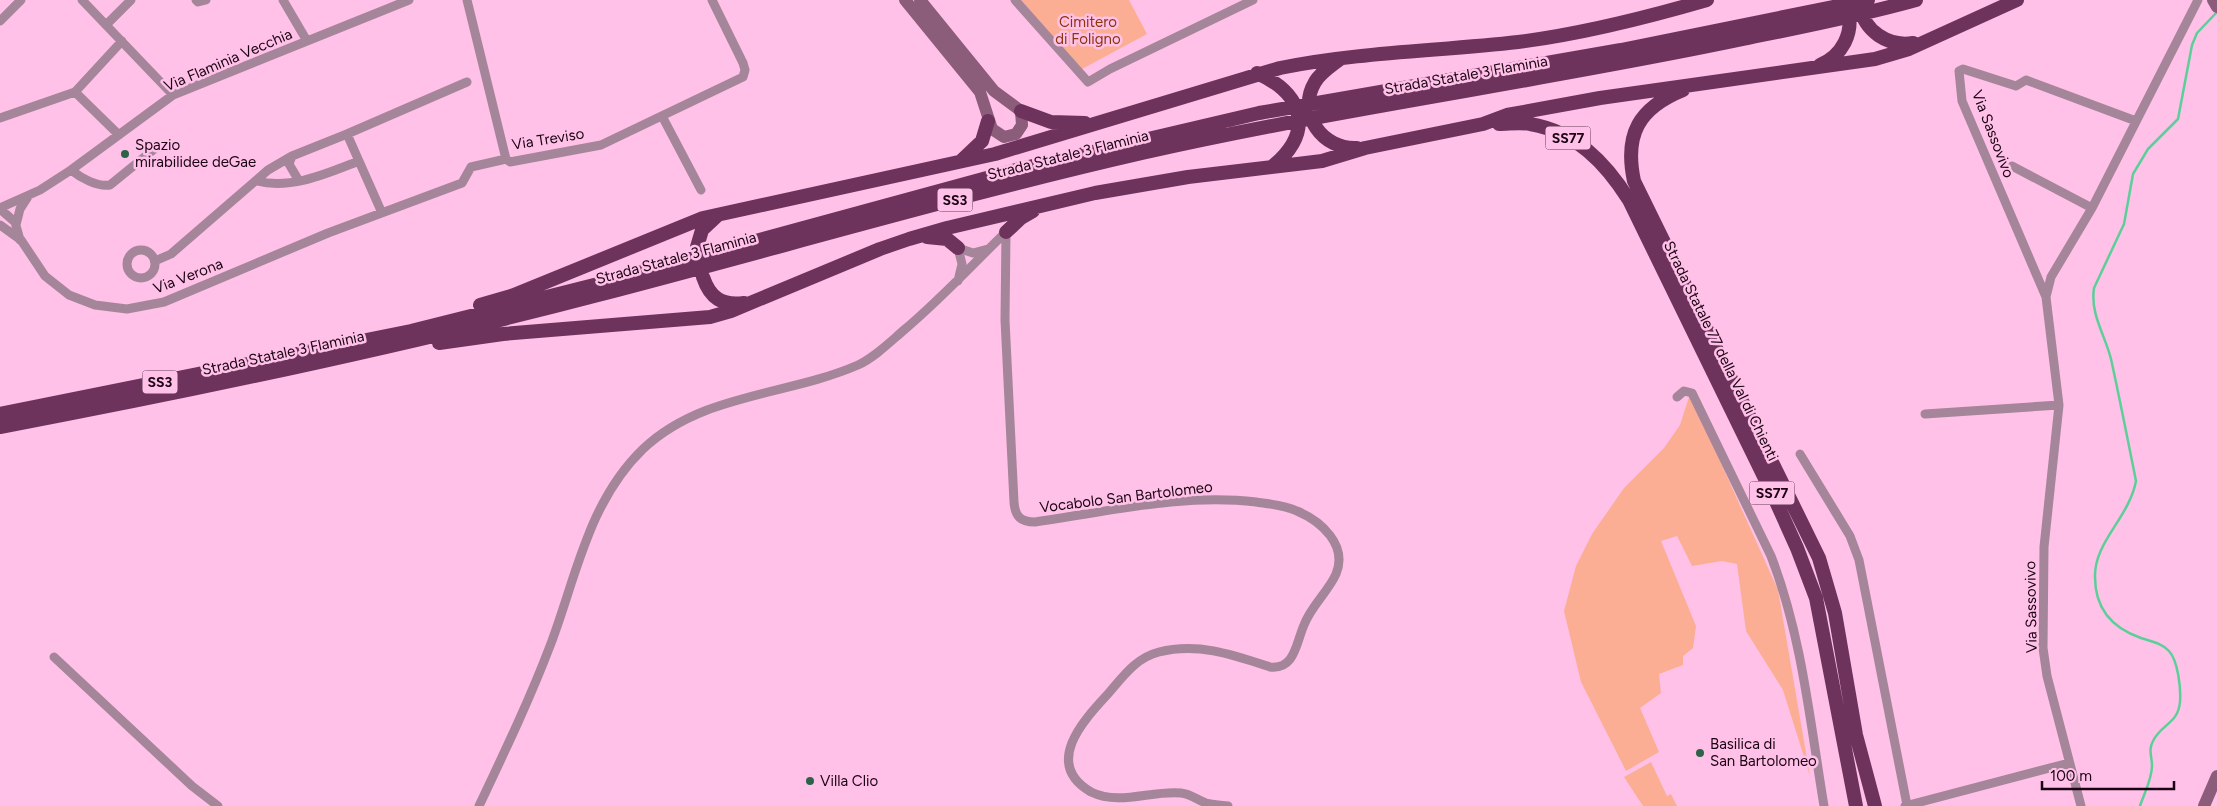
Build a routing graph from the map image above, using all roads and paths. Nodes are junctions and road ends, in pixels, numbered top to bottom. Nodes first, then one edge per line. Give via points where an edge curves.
1 (21, 0) edge
2 (131, 0) edge
3 (196, 0) edge
4 (206, 0) edge
5 (283, 0) edge
6 (409, 0) edge
7 (467, 0) edge
8 (712, 0) edge
9 (905, 0) edge
10 (920, 0) edge
11 (1015, 0) edge
12 (1253, 0) edge
13 (1707, 0) edge
14 (1844, 0) edge
15 (1859, 0) edge
16 (1868, 0) edge
17 (1916, 0) edge
18 (2016, 0) edge
19 (2198, 0) edge
20 (2213, 0) edge
21 (88, 2) edge
22 (2217, 7) edge
23 (0, 21) edge
24 (106, 25) junction
25 (122, 40) junction
26 (307, 40) junction
27 (1925, 40) junction
28 (1340, 58) junction
29 (1812, 68) junction
30 (1257, 73) junction
31 (467, 82) dead end
32 (1695, 85) junction
33 (76, 92) junction
34 (173, 95) junction
35 (1021, 110) junction
36 (662, 116) junction
37 (0, 118) edge
38 (988, 121) junction
39 (1106, 121) junction
40 (2136, 121) junction
41 (1483, 124) junction
42 (347, 134) junction
43 (119, 135) junction
44 (158, 146) dead end
45 (1365, 148) junction
46 (292, 156) junction
47 (506, 159) junction
48 (359, 161) junction
49 (958, 162) junction
50 (1273, 166) junction
51 (2012, 166) dead end
52 (71, 170) junction
53 (257, 181) junction
54 (299, 181) junction
55 (700, 190) dead end
56 (29, 195) junction
57 (1048, 203) junction
58 (0, 208) edge
59 (2092, 208) junction
60 (382, 213) junction
61 (719, 215) junction
62 (1, 224) edge
63 (16, 224) junction
64 (1006, 232) junction
65 (909, 239) junction
66 (20, 240) junction
67 (697, 247) dead end
68 (958, 248) junction
69 (989, 249) junction
70 (155, 261) dead end
71 (703, 277) dead end
72 (957, 283) junction
73 (2046, 297) junction
74 (755, 302) junction
75 (322, 356) junction
76 (1677, 397) dead end
77 (2059, 405) junction
78 (0, 414) edge
79 (1925, 414) dead end
80 (0, 427) edge
81 (1800, 454) dead end
82 (54, 657) dead end
83 (2069, 763) junction
84 (2217, 776) edge
85 (1203, 804) edge
86 (218, 806) edge
87 (479, 806) edge
88 (1228, 806) edge
89 (1824, 806) edge
90 (1856, 806) edge
91 (1876, 806) edge
92 (1906, 806) edge
93 (2081, 806) edge
94 (2204, 806) edge

1 - 23 street
2 - 24 street
3 - 4 street
5 - 26 street
6 - 26 street, Via Flaminia Vecchia
7 - 47 street, Via Treviso
8 - 36 street, Via Treviso via 743,63 743,77
9 - 38 main road via 980,92
10 - 35 main road via 994,91
11 - 12 street via 1088,82
13 - 28 highway via 1624,23 1518,42
14 - 29 highway via 1851,24 1849,33 1834,57
15 - 27 highway via 1862,18 1886,40 1905,44
16 - 75 highway, Strada Statale 3 Flaminia / SS3 via 1621,50 1260,112 1020,169
17 - 75 highway, Strada Statale 3 Flaminia / SS3 via 1875,12 1626,64 1264,128 1144,153 1025,181 600,295
18 - 27 highway
19 - 40 street, Via Sassovivo
20 - 22 main road
21 - 24 street
24 - 25 street
25 - 33 street
25 - 34 street
26 - 34 street, Via Flaminia Vecchia
27 - 29 highway via 1909,49 1875,59
28 - 30 highway
28 - 45 highway via 1319,76 1310,94 1310,112 1316,128 1326,140 1348,149
29 - 32 highway
30 - 39 highway
30 - 50 highway via 1276,82 1290,96 1299,116 1299,131 1291,148
31 - 42 street, Via Verona
32 - 41 highway via 1507,115
32 - 91 highway, Strada Statale 77 della Val di Chienti / SS77 via 1647,110 1630,148 1634,181 1819,558 1835,613 1856,735
33 - 37 street
33 - 43 street
34 - 43 street, Via Flaminia Vecchia
35 - 38 main road via 1022,126 1012,136 999,135
35 - 39 highway via 1064,124
36 - 47 street, Via Treviso via 601,145 510,162
36 - 55 street
38 - 49 highway via 982,141 970,155
39 - 49 highway
40 - 59 street, Via Sassovivo
40 - 73 street, Via Sassovivo via 2026,80 2016,86 1964,69 1959,71 1962,101
41 - 45 highway
41 - 90 highway, Strada Statale 77 della Val di Chienti / SS77 via 1529,124 1555,131 1587,148 1612,173 1629,200 1774,497 1812,590
42 - 46 street, Via Verona
42 - 48 street
43 - 52 street, Via Flaminia Vecchia
44 - 52 street via 110,185 104,186
45 - 50 highway via 1322,160
46 - 53 street, Via Verona via 268,170
46 - 54 street via 289,164
47 - 60 street, Via Verona via 470,166 462,183
48 - 54 street
48 - 60 street
49 - 61 highway
50 - 57 highway via 1188,177
51 - 59 street, Via Sassovivo
52 - 56 street, Via Flaminia Vecchia
53 - 54 street
53 - 70 street, Via Verona via 171,254
56 - 58 street, Via Flaminia Vecchia
56 - 63 street
57 - 64 highway via 1021,218
57 - 65 highway
58 - 63 street
59 - 73 street, Via Sassovivo via 2051,278
60 - 66 street, Via Verona via 164,302 127,309 95,305 69,295 45,276
61 - 67 highway via 702,230
61 - 75 highway via 658,235 514,295 370,332
62 - 66 street, Via Verona
63 - 66 street, Via Verona
64 - 69 street
64 - 85 street, Vocabolo San Bartolomeo via 1005,320 1014,502 1022,521 1035,522 1202,499 1233,500 1297,511 1312,519 1336,543 1339,554 1335,575 1313,607 1287,664 1280,668 1270,667 1216,649 1160,651 1145,656 1134,665 1076,731 1070,765 1076,778 1091,792 1121,799 1179,792
65 - 68 highway via 939,237
65 - 74 highway
68 - 69 street via 973,253
68 - 72 street via 962,264
69 - 72 street
71 - 74 highway via 711,294 723,303
72 - 87 street via 886,346 859,364 700,412 664,432 637,456 604,500 588,533 537,679
73 - 77 street, Via Sassovivo
74 - 75 highway via 725,314 696,319 485,336
75 - 78 highway, Strada Statale 3 Flaminia / SS3
75 - 80 highway, Strada Statale 3 Flaminia / SS3
76 - 89 street via 1684,391 1692,393 1780,578 1797,642
77 - 79 street
77 - 83 street, Via Sassovivo via 2044,547 2043,648
81 - 92 street via 1850,536 1859,560
82 - 86 street via 192,786
83 - 92 street
83 - 93 street, Via Sassovivo
84 - 94 main road
85 - 88 street, Vocabolo San Bartolomeo

